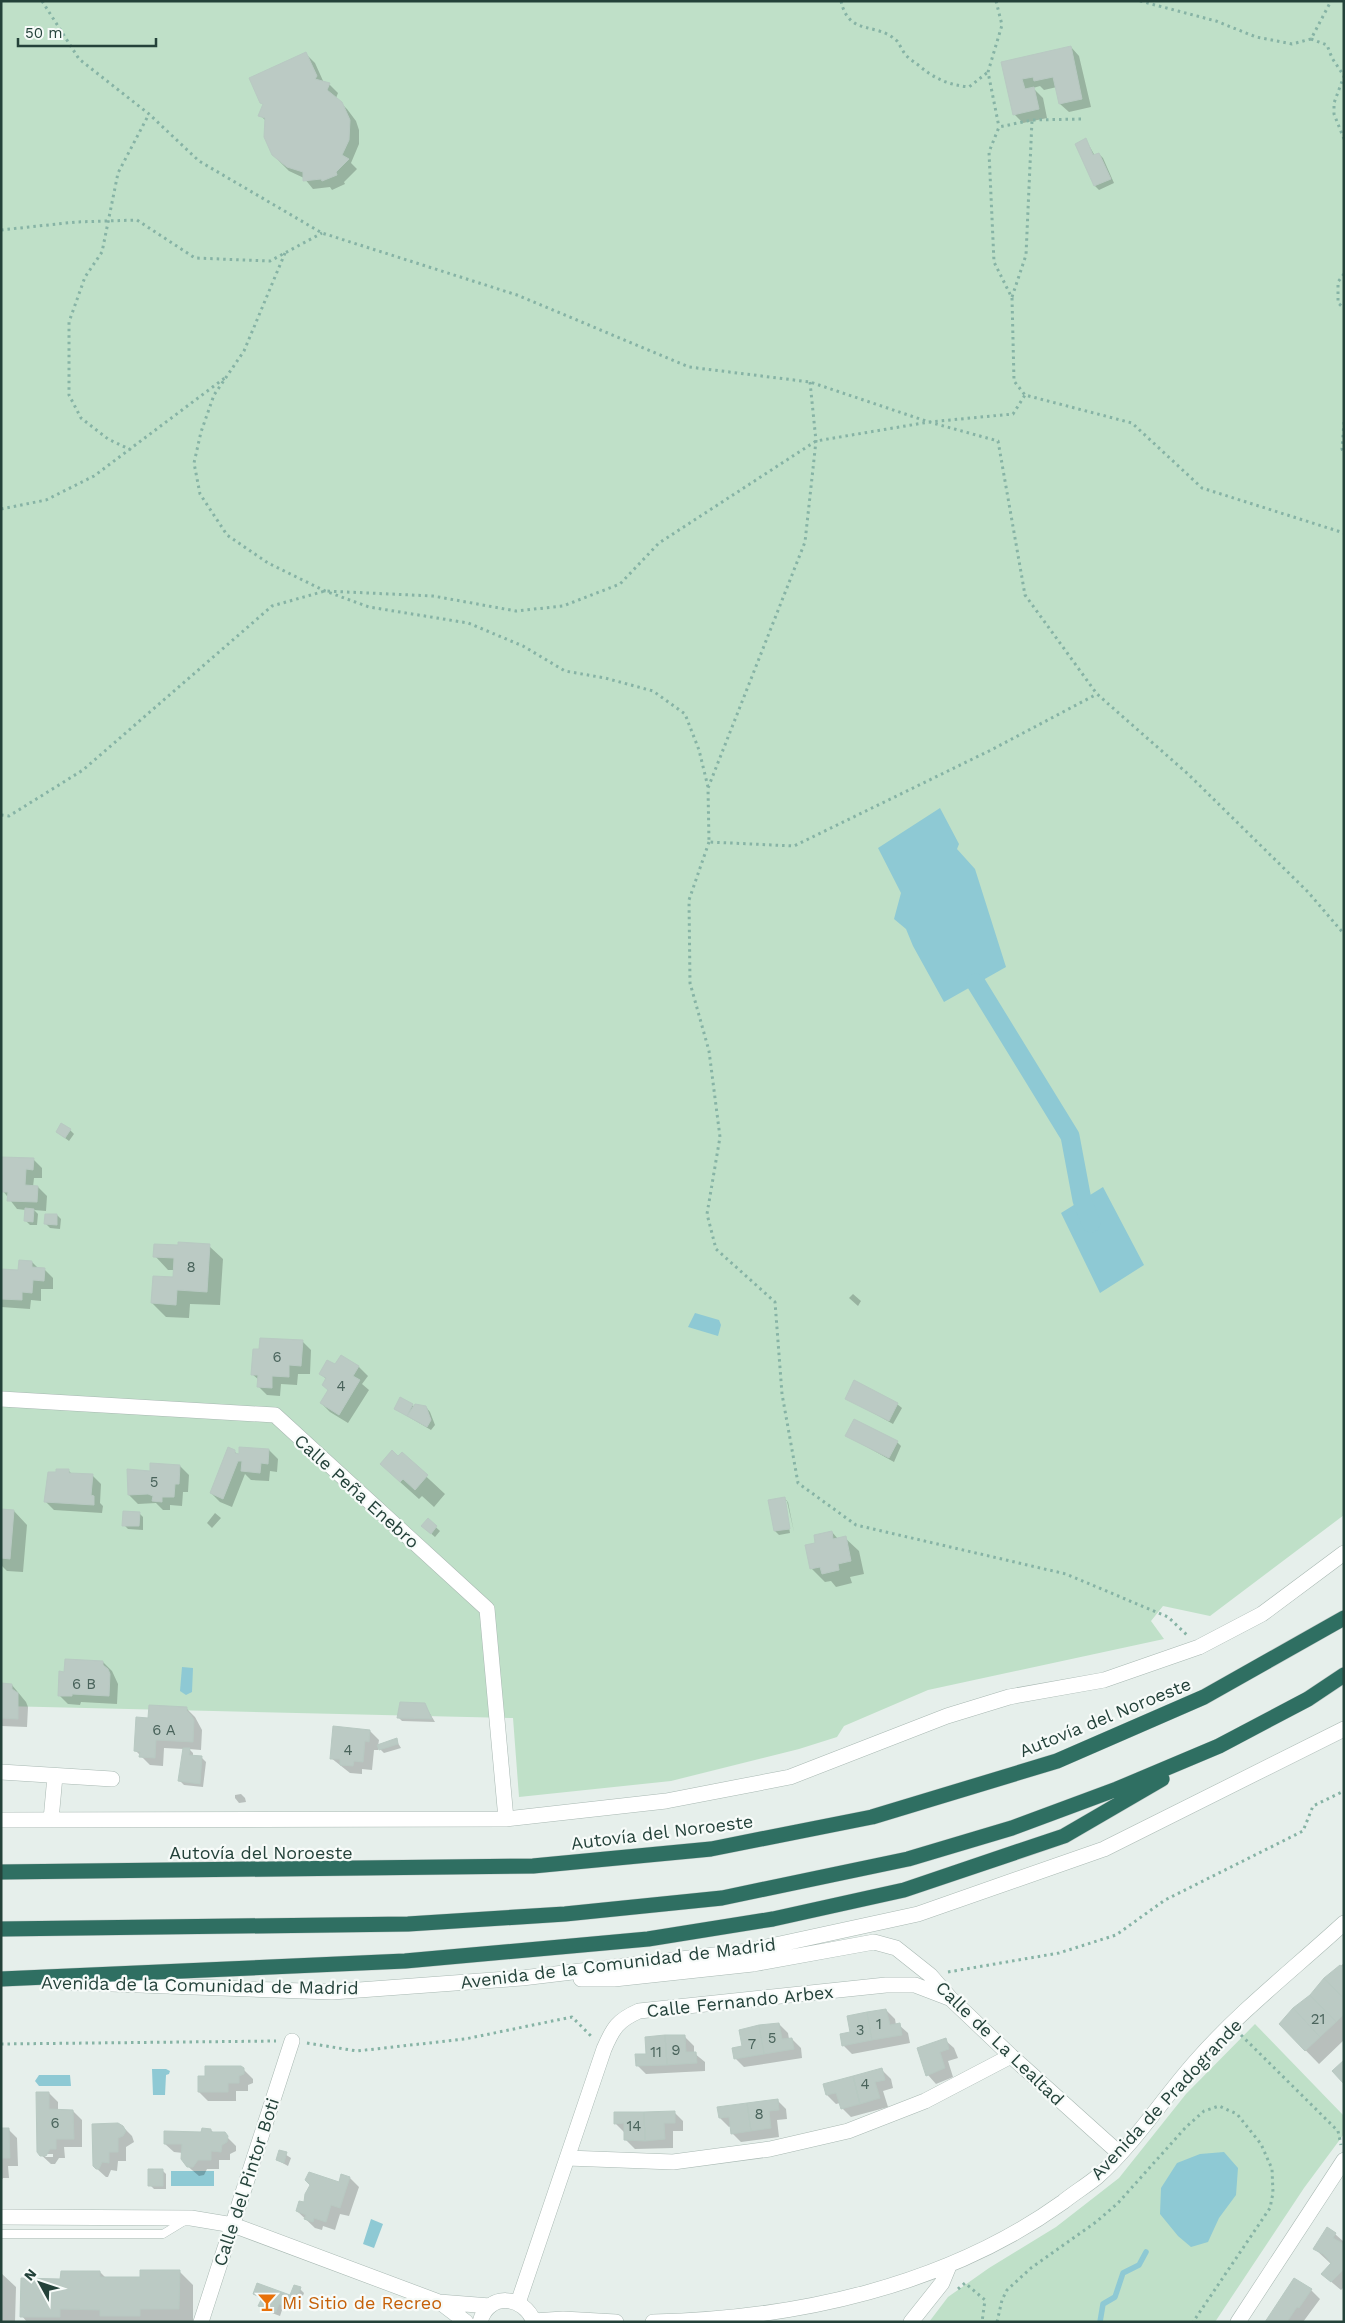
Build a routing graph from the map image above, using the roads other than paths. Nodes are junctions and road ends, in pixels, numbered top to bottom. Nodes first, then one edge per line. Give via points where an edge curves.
1 (1, 1399) edge
2 (1344, 1553) edge
3 (1344, 1616) edge
4 (1344, 1675) edge
5 (1344, 1729) edge
6 (1219, 1746) junction
7 (1, 1772) edge
8 (55, 1776) junction
9 (112, 1779) dead end
10 (506, 1818) junction
11 (1, 1820) edge
12 (51, 1820) junction
13 (1, 1872) edge
14 (1344, 1923) edge
15 (1, 1929) edge
16 (522, 1978) junction
17 (1, 1979) edge
18 (950, 1998) junction
19 (292, 2041) road end
20 (1011, 2056) junction
21 (1120, 2154) junction
22 (1343, 2155) edge
23 (567, 2158) junction
24 (1, 2217) edge
25 (191, 2218) junction
26 (233, 2225) junction
27 (1, 2234) edge
28 (949, 2266) junction
29 (439, 2302) junction
30 (518, 2303) junction
31 (490, 2306) junction
32 (201, 2322) edge
33 (466, 2322) edge
34 (480, 2322) edge
35 (534, 2322) edge
36 (616, 2322) edge
37 (653, 2322) edge
38 (911, 2322) edge
39 (1238, 2322) edge

1 - 10 street, Calle Peña Enebro via 275,1415 487,1609
2 - 10 street via 1254,1618 1199,1647 1104,1680 1009,1697 965,1710 790,1777 666,1801
3 - 13 highway, Autovía del Noroeste via 1330,1627 1204,1697 1056,1761 872,1817 711,1849 533,1866
4 - 6 highway
5 - 16 street, Avenida de la Comunidad de Madrid via 1104,1849 918,1914 748,1952
6 - 15 highway via 1012,1828 908,1858 722,1898 565,1914 408,1924
6 - 17 highway via 1064,1836 904,1890 773,1919 648,1939 405,1961
7 - 8 street
8 - 9 street
8 - 12 street
10 - 12 street
11 - 12 street
14 - 21 street, Avenida de Pradogrande via 1198,2059
16 - 17 street, Avenida de la Comunidad de Madrid via 332,1992
16 - 18 street, Calle de La Lealtad via 614,1979 753,1964 874,1942 896,1948 930,1975
18 - 20 street, Calle de La Lealtad
18 - 23 street, Calle Fernando Arbex via 915,1986 886,1986 639,2011 624,2018 612,2030
19 - 26 street, Calle del Pintor Boti
20 - 21 street, Calle de La Lealtad
20 - 23 street via 926,2101 848,2131 770,2149 673,2162
21 - 28 street, Avenida de Pradogrande via 1096,2178 1032,2224
22 - 39 street
23 - 30 street, Calle Fernando Arbex
24 - 25 street
25 - 26 street
25 - 27 lane via 163,2234
26 - 29 street
26 - 32 street, Calle del Pintor Boti
28 - 37 street, Avenida de Pradogrande via 899,2284 790,2310
28 - 38 street via 942,2283
29 - 31 street
29 - 33 street
30 - 31 street via 504,2301
30 - 35 street
31 - 34 street
35 - 36 street via 563,2319

